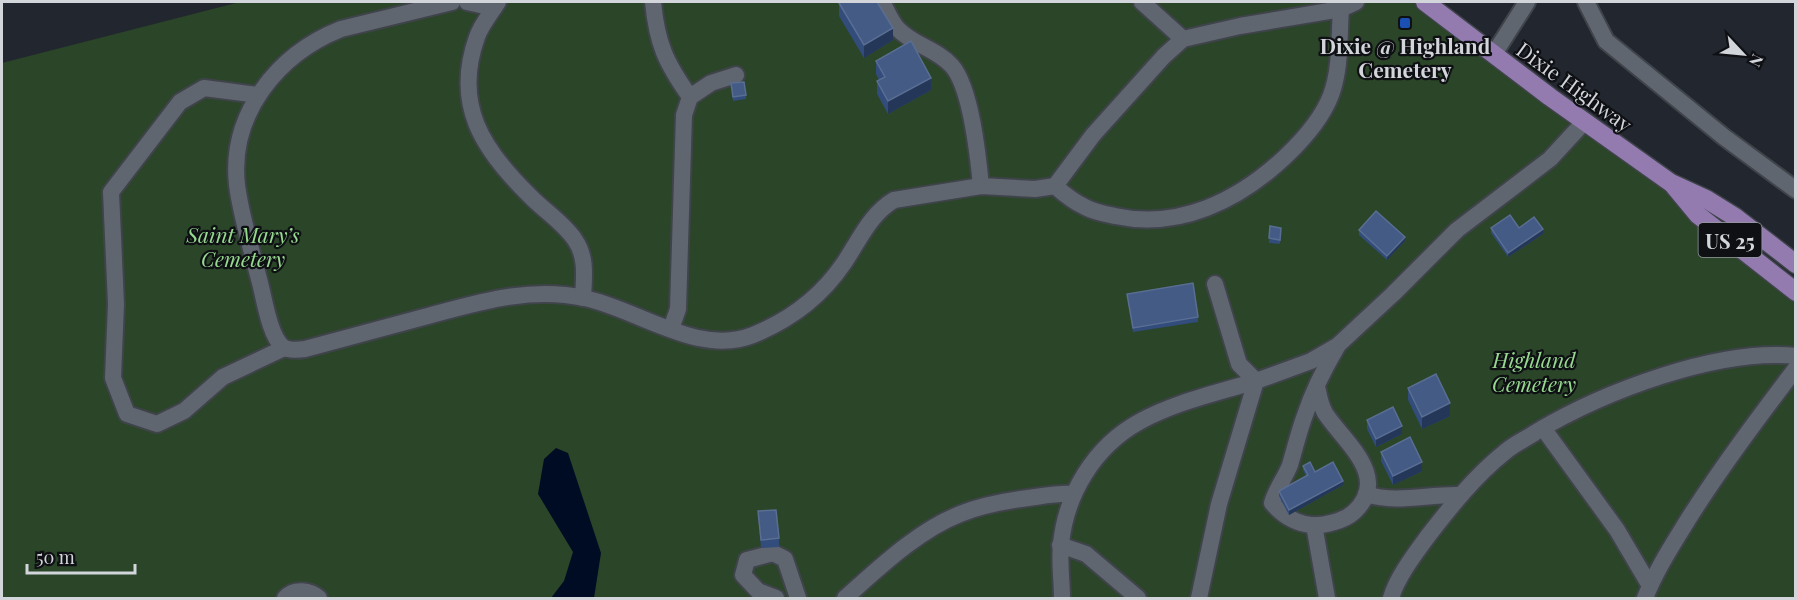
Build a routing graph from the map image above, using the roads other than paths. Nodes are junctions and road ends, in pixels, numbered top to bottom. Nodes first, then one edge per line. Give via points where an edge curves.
1 (452, 2) edge
2 (467, 2) edge
3 (653, 2) edge
4 (882, 2) edge
5 (1142, 2) edge
6 (1425, 2) edge
7 (1527, 2) edge
8 (1586, 2) edge
9 (496, 5) edge
10 (1348, 5) edge
11 (1183, 39) junction
12 (1494, 54) junction
13 (736, 75) dead end
14 (258, 95) junction
15 (690, 97) junction
16 (1585, 121) junction
17 (1671, 183) junction
18 (981, 186) junction
19 (1055, 186) junction
20 (1796, 190) edge
21 (1796, 264) edge
22 (1215, 284) dead end
23 (1796, 292) edge
24 (584, 298) junction
25 (671, 329) junction
26 (1337, 346) junction
27 (284, 348) junction
28 (1796, 356) edge
29 (1796, 368) edge
30 (1256, 381) junction
31 (1317, 386) junction
32 (1544, 428) junction
33 (1073, 494) junction
34 (1366, 494) junction
35 (1459, 495) junction
36 (1314, 525) junction
37 (1060, 545) junction
38 (1648, 592) edge
39 (1392, 594) edge
40 (285, 598) edge
41 (320, 598) edge
42 (776, 598) edge
43 (798, 598) edge
44 (845, 598) edge
45 (1062, 598) edge
46 (1138, 598) edge
47 (1199, 598) edge
48 (1327, 598) edge
49 (1377, 598) edge

1 - 14 lane via 326,36 291,57
2 - 9 lane
3 - 15 lane via 660,43 670,68
4 - 18 lane via 897,28 943,58 961,80 978,152
5 - 11 lane
6 - 12 main road, Dixie Highway / US 25
7 - 12 lane
8 - 20 lane via 1606,41
9 - 24 lane via 478,35 470,61 472,118 494,157 575,239 584,263
10 - 11 lane
10 - 19 lane via 1337,73 1325,109 1299,144 1243,191 1216,206 1159,220 1126,219 1095,212
11 - 19 lane via 1093,135
12 - 16 main road, Dixie Highway / US 25
13 - 15 lane via 711,82
14 - 27 lane via 241,138 237,185 274,337
14 - 27 lane via 204,88 180,102 111,192 116,304 113,378 128,414 157,424 184,411 223,377
15 - 25 lane via 684,115 678,309
16 - 17 main road, Dixie Highway / US 25
16 - 26 lane via 1550,159 1457,230
17 - 21 main road, Dixie Highway / US 25 via 1735,217
17 - 23 main road, Dixie Highway / US 25 via 1698,215
18 - 19 lane
18 - 25 lane via 894,200 883,206 827,286 785,321 744,338 711,341
22 - 30 lane via 1239,364
24 - 25 lane
24 - 27 lane via 523,294 305,349
26 - 30 lane via 1311,361
26 - 31 lane
28 - 32 lane via 1774,354 1684,370 1631,386
29 - 38 lane via 1700,502 1663,560
30 - 33 lane via 1139,422 1090,467
30 - 47 lane via 1219,504
31 - 34 lane via 1326,414 1366,468
31 - 36 lane via 1290,464 1272,502 1282,515
32 - 35 lane via 1507,450
32 - 38 lane via 1617,530
33 - 37 lane
33 - 44 lane via 1016,500 961,513 924,534
34 - 35 lane via 1400,500
34 - 36 lane via 1348,517
35 - 39 lane via 1422,544
36 - 48 lane
37 - 45 lane
37 - 46 lane via 1086,554
39 - 49 lane
40 - 41 lane via 303,591
42 - 43 lane via 758,591 743,575 747,560 773,553 785,559

